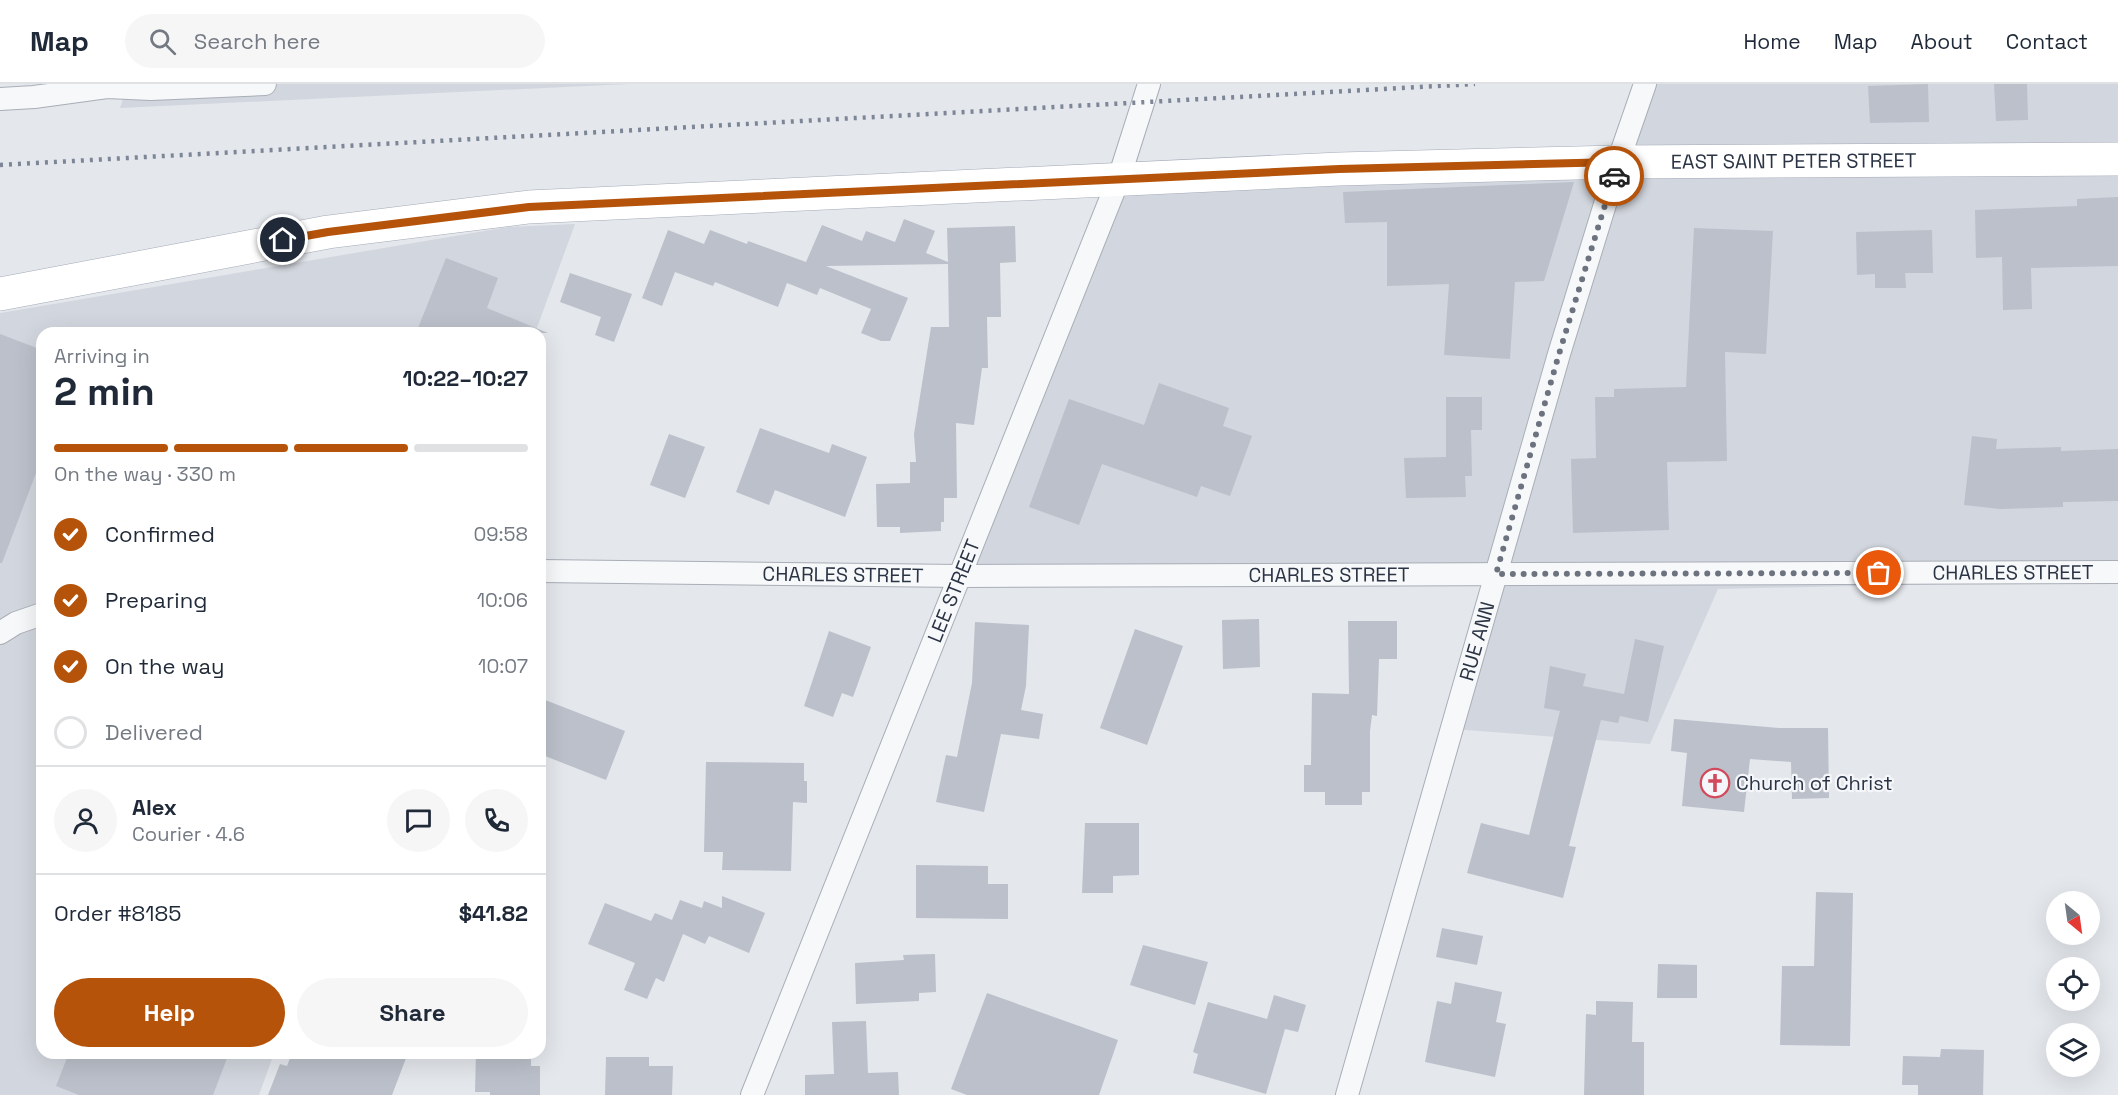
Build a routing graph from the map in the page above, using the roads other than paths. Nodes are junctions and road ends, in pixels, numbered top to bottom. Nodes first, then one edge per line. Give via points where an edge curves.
1 (265, 84) edge
2 (1149, 84) edge
3 (1645, 84) edge
4 (108, 86) edge
5 (0, 99) edge
6 (2118, 159) edge
7 (1618, 162) junction
8 (1119, 178) junction
9 (0, 294) edge
10 (546, 571) edge
11 (2118, 572) edge
12 (1496, 574) junction
13 (961, 576) junction
14 (36, 616) edge
15 (0, 633) edge
16 (752, 1095) edge
17 (1347, 1095) edge

1 - 4 street via 151,89
2 - 8 street, LEE STREET
3 - 7 street, RUE ANN
4 - 5 street
6 - 7 main road, EAST SAINT PETER STREET
7 - 8 main road, EAST SAINT PETER STREET
7 - 12 street, RUE ANN
8 - 9 main road, EAST SAINT PETER STREET via 529,207 328,232
8 - 13 street, LEE STREET
10 - 13 street, CHARLES STREET
11 - 12 street, CHARLES STREET
12 - 13 street, CHARLES STREET
12 - 17 street, RUE ANN
13 - 16 street, LEE STREET
14 - 15 street

